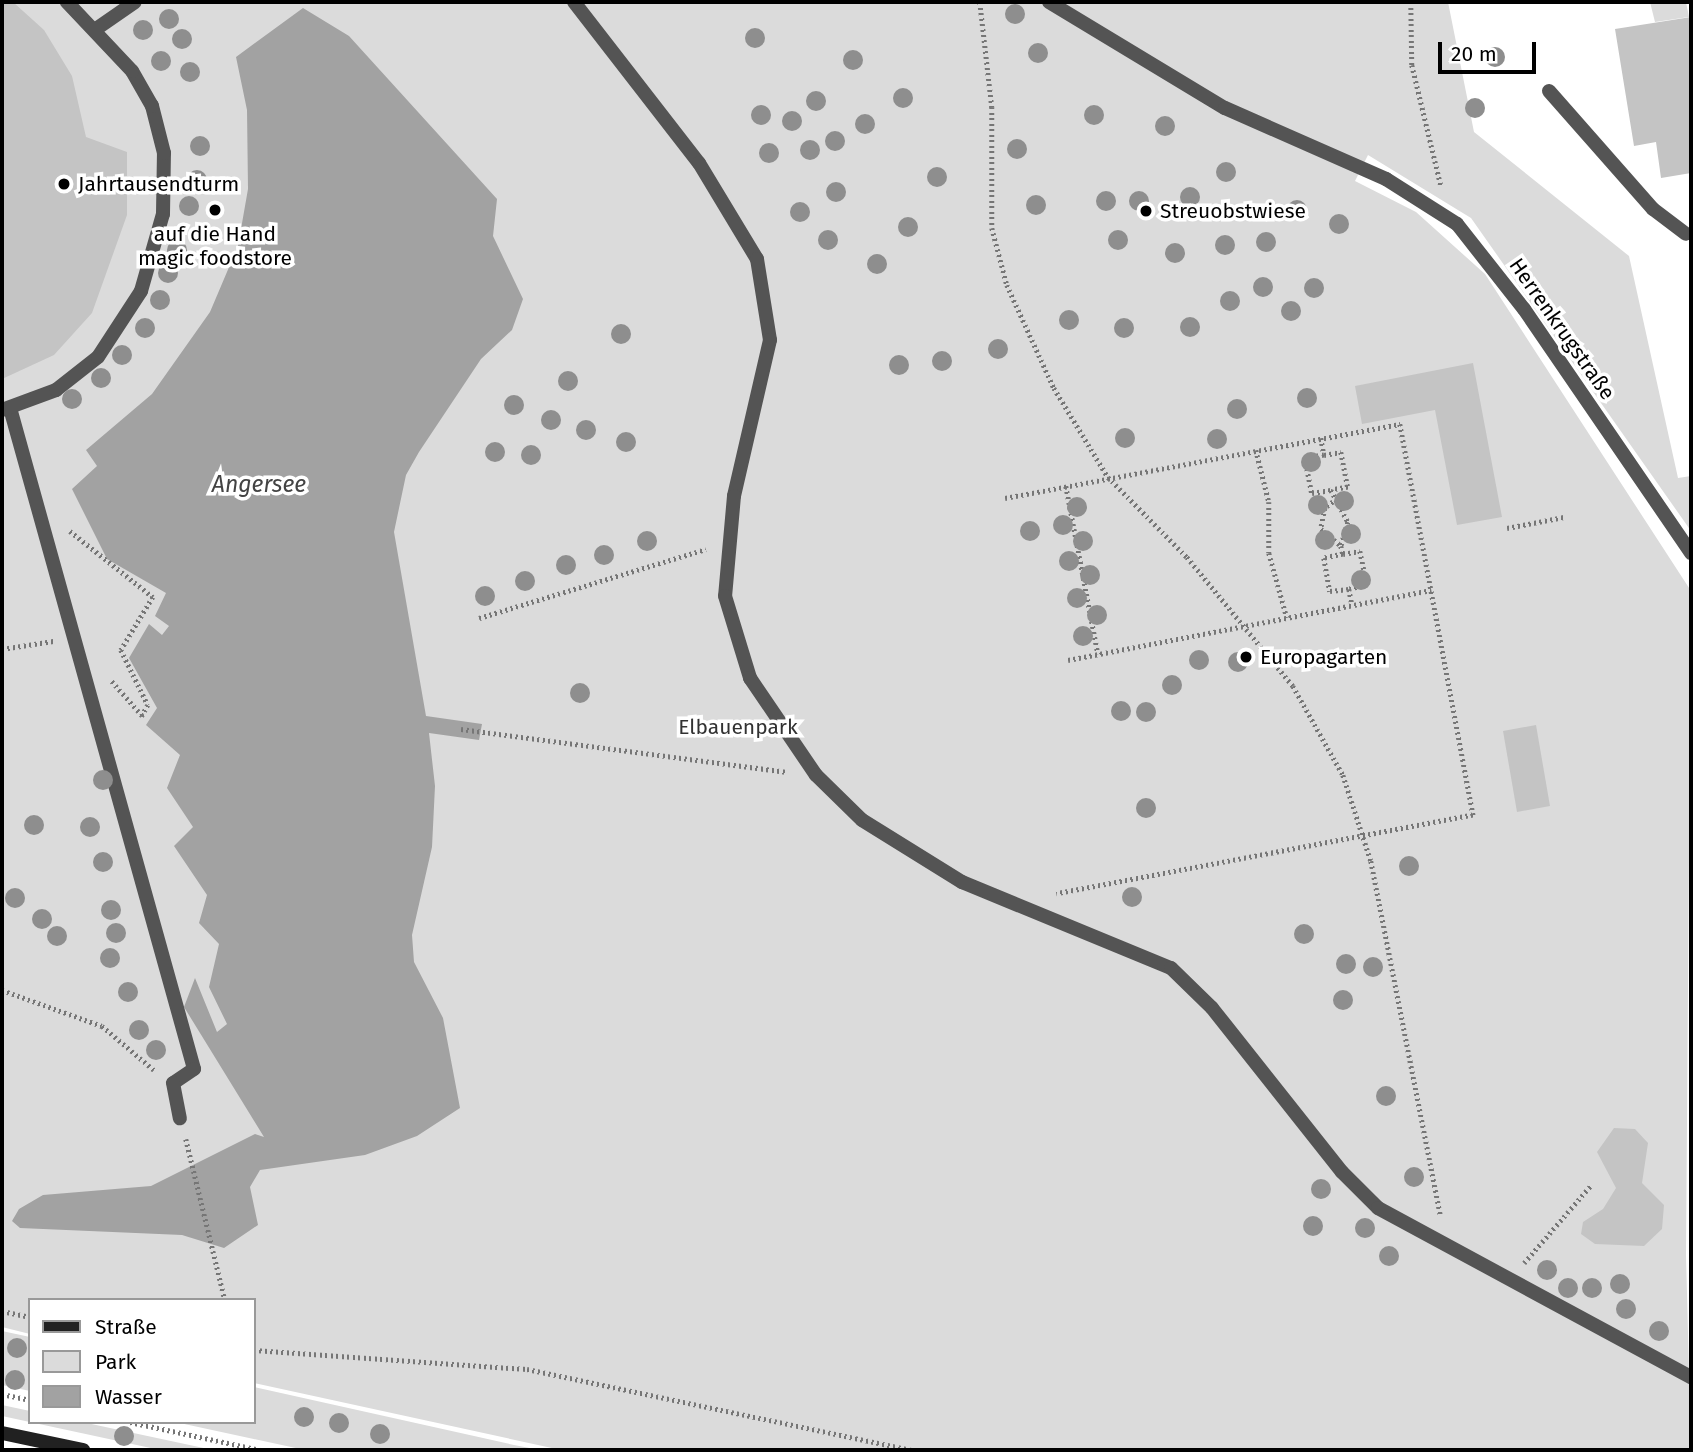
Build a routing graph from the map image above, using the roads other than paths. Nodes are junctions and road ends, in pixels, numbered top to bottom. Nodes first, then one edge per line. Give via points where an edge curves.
1 (67, 2) edge
2 (135, 2) edge
3 (574, 2) edge
4 (1049, 2) edge
5 (96, 29) junction
6 (1549, 91) dead end
7 (1686, 234) dead end
8 (6, 409) edge
9 (1691, 553) edge
10 (180, 1118) road end
11 (1691, 1377) edge
12 (2, 1433) edge
13 (83, 1450) edge

1 - 5 street
2 - 5 street
3 - 11 street via 699,163 750,243 762,276 768,357 726,542 725,596 736,649 816,775 862,820 962,882 1171,968 1212,1008 1364,1196 1446,1246
4 - 9 street, Herrenkrugstraße via 1225,108 1362,167 1457,225 1524,309
5 - 8 street via 141,84 159,127 165,170 159,239 129,314 98,356 56,390
6 - 7 street via 1653,209
8 - 10 street via 194,1069 173,1083
12 - 13 street

